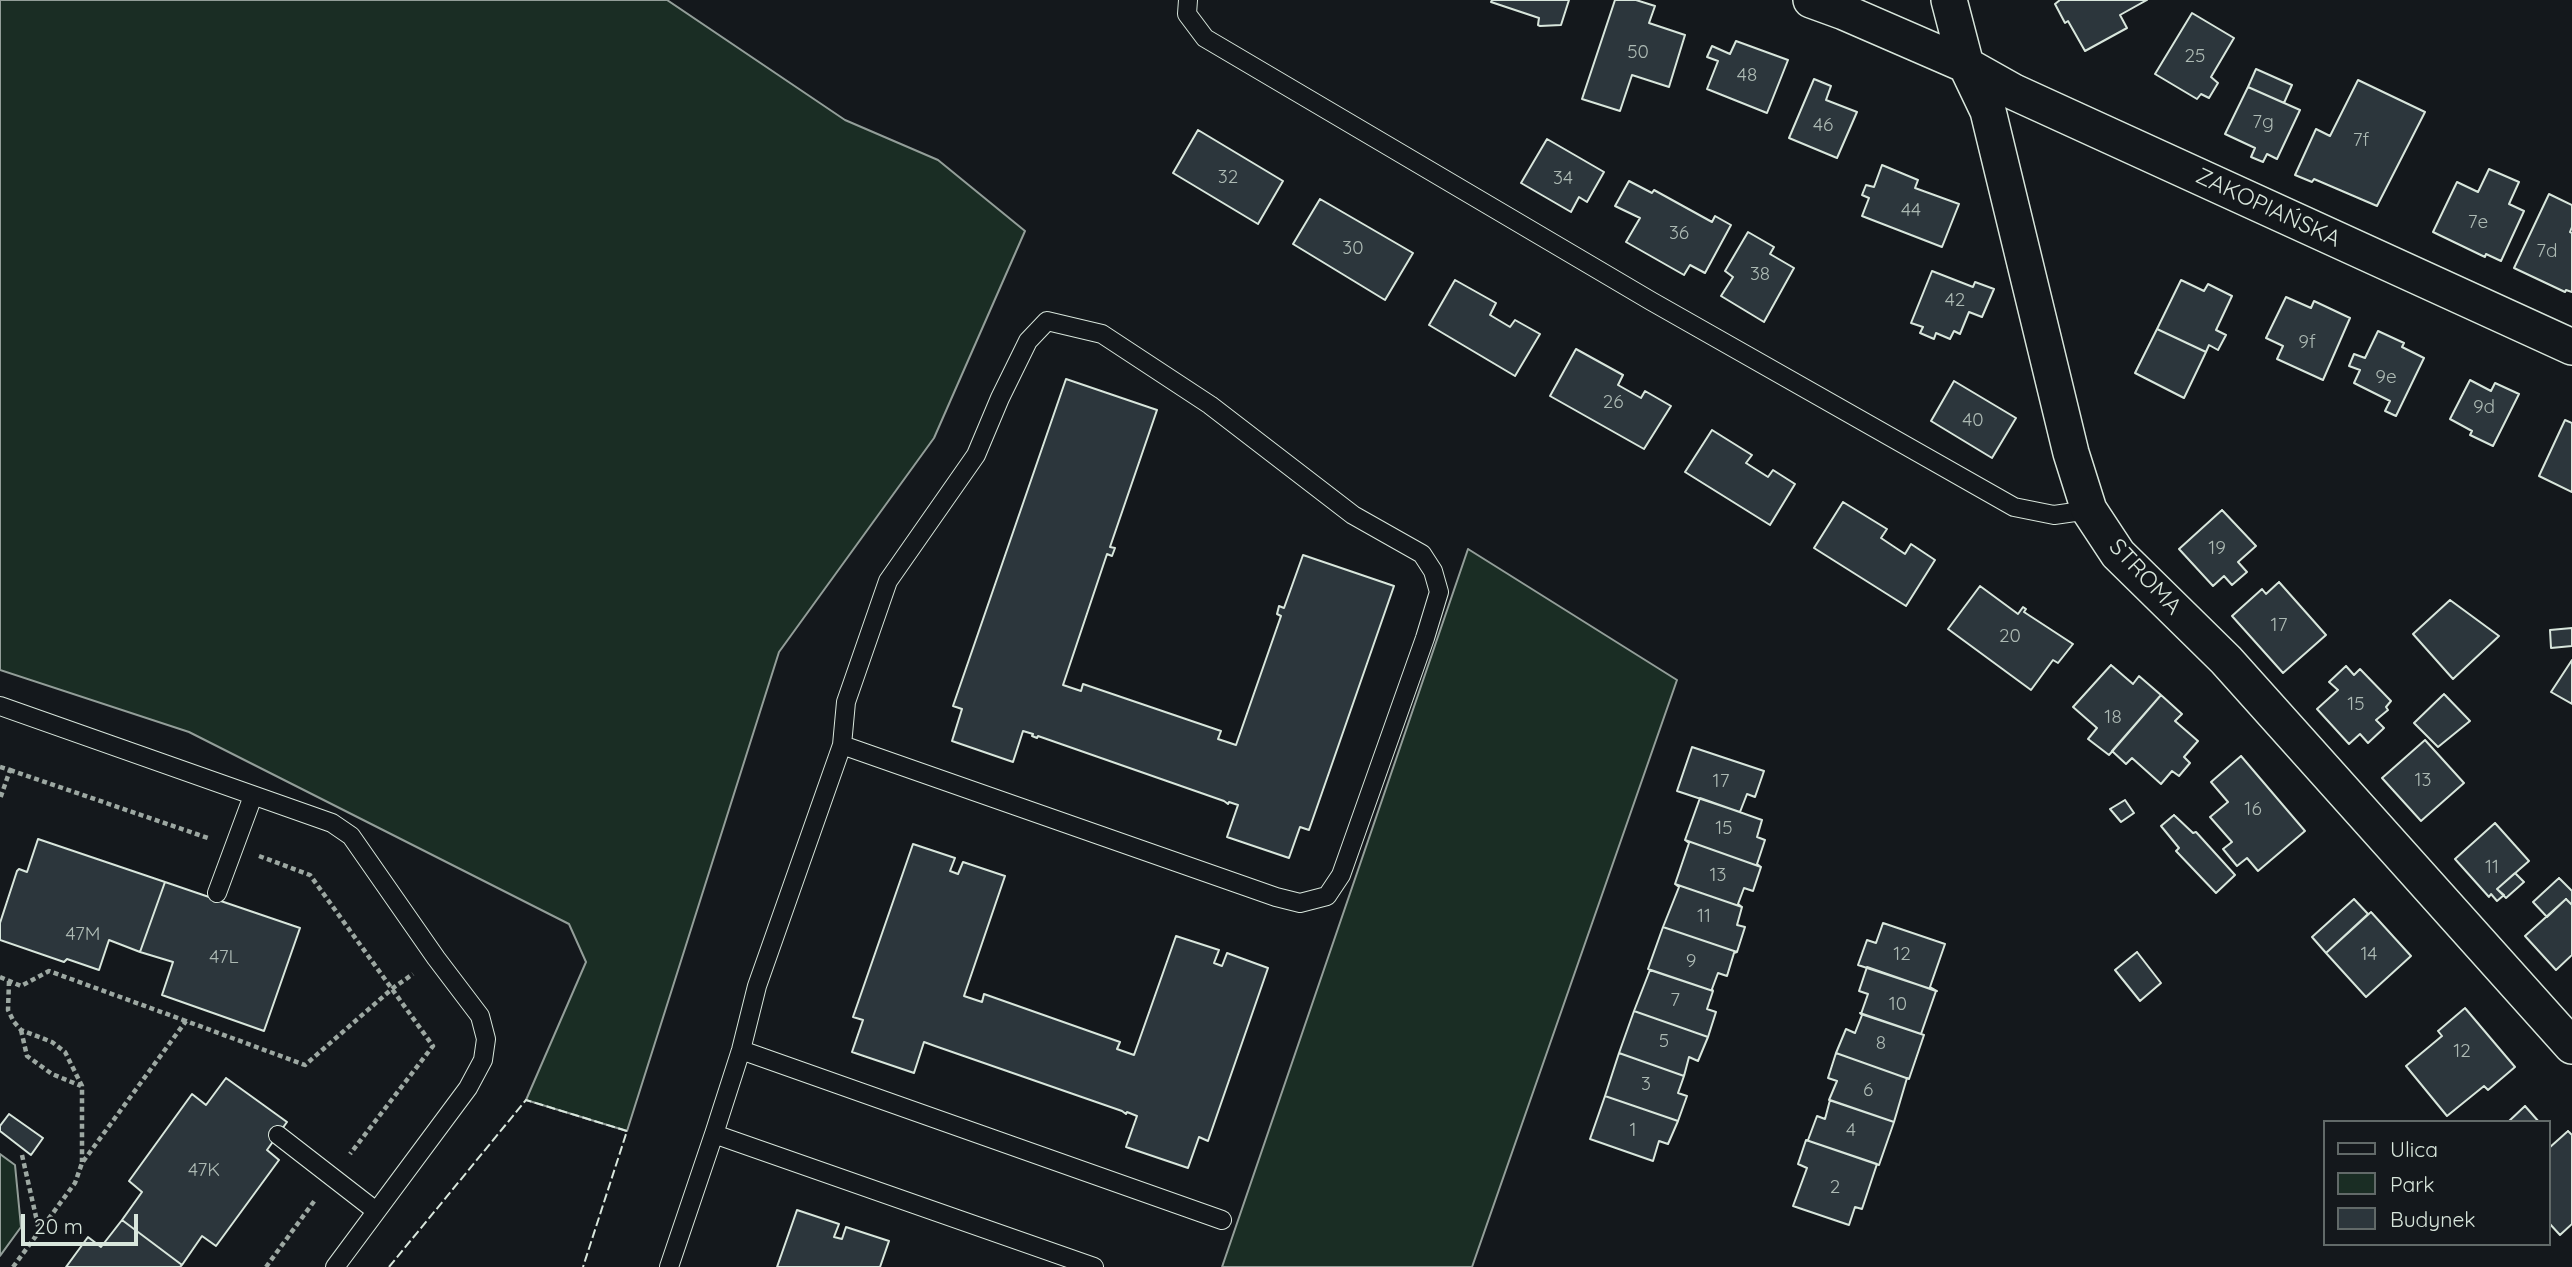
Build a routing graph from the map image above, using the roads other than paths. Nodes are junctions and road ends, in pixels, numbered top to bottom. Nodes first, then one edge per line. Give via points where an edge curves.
1 (1188, 0) edge
2 (1811, 0) edge
3 (1949, 0) edge
4 (1966, 65) junction
5 (2572, 347) edge
6 (2089, 510) junction
7 (0, 706) edge
8 (842, 745) junction
9 (253, 796) junction
10 (217, 893) dead end
11 (2572, 1046) edge
12 (741, 1050) junction
13 (714, 1134) junction
14 (278, 1135) dead end
15 (376, 1211) junction
16 (1222, 1220) dead end
17 (335, 1267) edge
18 (669, 1267) edge
19 (1094, 1267) edge

1 - 6 lane via 1187,14 1205,38 2014,507 2054,515
2 - 4 street
3 - 4 street, STROMA
4 - 5 street, ZAKOPIAŃSKA via 2014,92
4 - 6 street, STROMA via 1988,111
6 - 11 street, STROMA via 2118,554 2226,660
7 - 9 lane
8 - 8 lane via 846,702 888,581 976,455 1028,341 1047,321 1102,334 1210,405 1353,515 1422,554 1439,592 1341,875 1327,896 1300,903
8 - 12 lane via 757,986
9 - 10 lane
9 - 15 lane via 332,823 351,836 480,1016 486,1039 483,1060 468,1088
12 - 13 lane
12 - 16 lane
13 - 18 lane
13 - 19 lane
14 - 15 lane
15 - 17 lane

